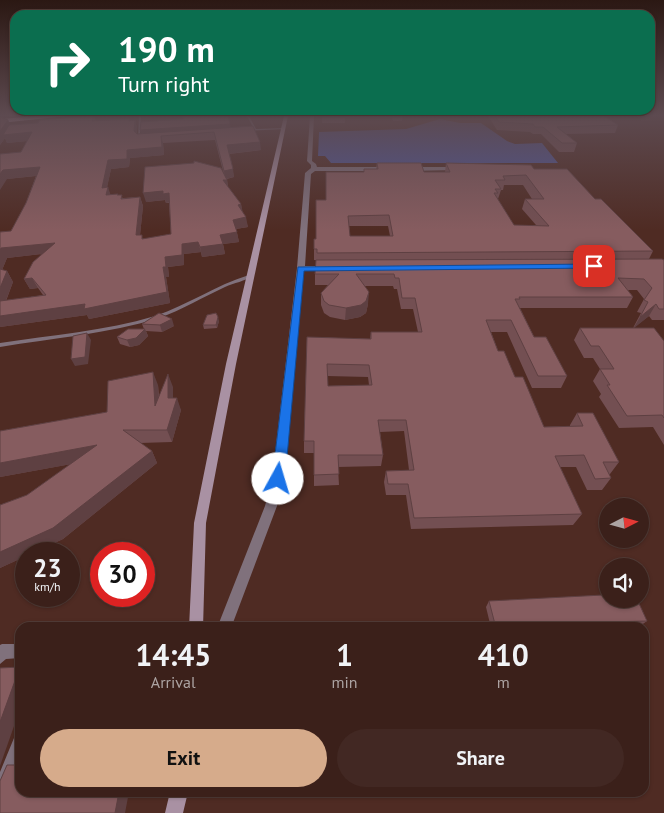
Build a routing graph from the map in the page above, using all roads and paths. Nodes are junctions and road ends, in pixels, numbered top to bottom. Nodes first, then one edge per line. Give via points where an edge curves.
1 (278, 154) edge
2 (310, 154) edge
3 (314, 169) junction
4 (460, 169) edge
5 (301, 268) junction
6 (337, 268) edge
7 (251, 276) junction
8 (0, 345) edge
9 (196, 622) edge
10 (226, 622) edge
11 (15, 651) edge
12 (0, 656) edge
13 (15, 756) edge
14 (0, 794) edge
15 (178, 797) edge
16 (174, 813) edge

1 - 7 street
2 - 3 street via 309,162 314,164
3 - 4 street
3 - 5 street via 308,173
5 - 6 street
5 - 10 street via 278,479 271,506
7 - 8 lane via 233,280 156,317 110,328
7 - 9 street via 200,523
11 - 12 street via 2,652
13 - 14 street
15 - 16 street

